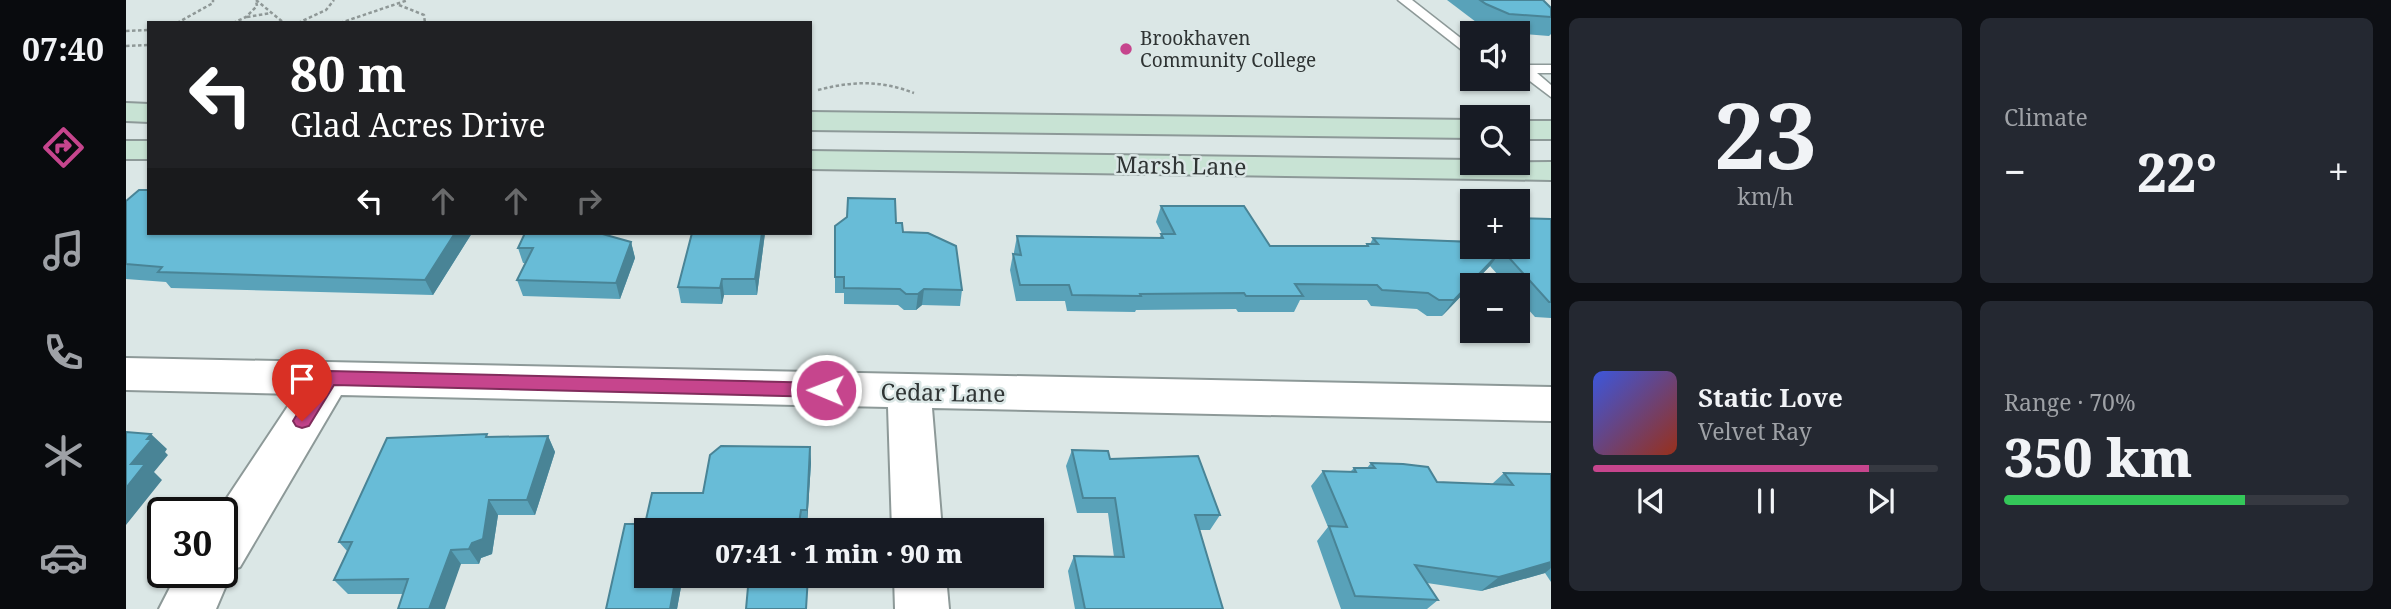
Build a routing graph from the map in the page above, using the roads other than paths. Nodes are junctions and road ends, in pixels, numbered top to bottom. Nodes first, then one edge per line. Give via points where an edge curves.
1 (1404, 0) edge
2 (1460, 44) edge
3 (1530, 68) edge
4 (1551, 69) edge
5 (1530, 76) edge
6 (1551, 92) edge
7 (126, 112) edge
8 (147, 113) edge
9 (812, 121) edge
10 (1460, 130) edge
11 (1530, 130) edge
12 (1551, 130) edge
13 (126, 150) edge
14 (147, 150) edge
15 (812, 160) edge
16 (1551, 172) edge
17 (126, 374) edge
18 (329, 378) junction
19 (909, 392) junction
20 (1551, 404) edge
21 (917, 518) edge
22 (238, 524) edge
23 (198, 588) edge
24 (921, 588) edge
25 (186, 609) edge
26 (922, 609) edge

1 - 2 lane
3 - 4 lane
5 - 6 lane
7 - 8 main road
9 - 10 main road, Marsh Lane
11 - 12 main road
13 - 14 main road
15 - 16 main road, Marsh Lane
17 - 18 street, Cedar Lane
18 - 19 street, Cedar Lane
18 - 22 street
19 - 20 street, Cedar Lane
19 - 21 street
23 - 25 street
24 - 26 street

